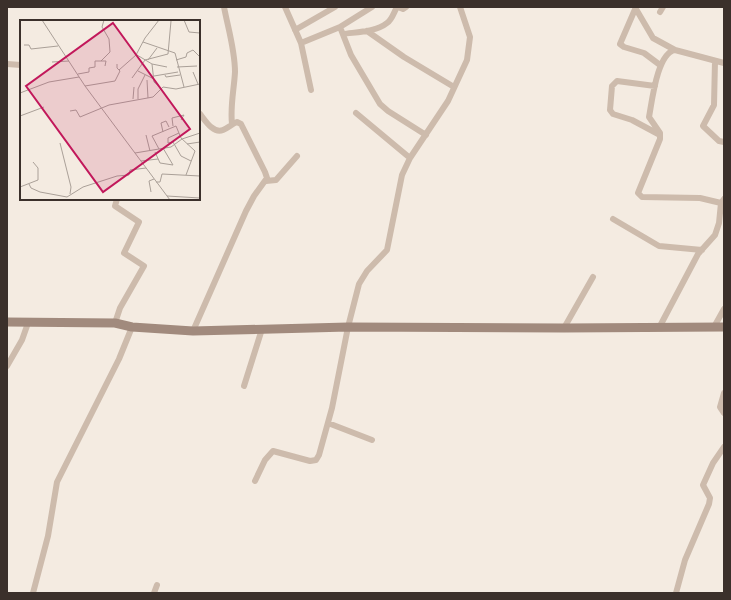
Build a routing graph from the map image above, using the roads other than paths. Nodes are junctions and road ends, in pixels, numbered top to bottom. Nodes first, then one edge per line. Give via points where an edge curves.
1 (224, 7) edge
2 (285, 7) edge
3 (335, 7) edge
4 (372, 7) edge
5 (398, 7) edge
6 (406, 7) edge
7 (460, 7) edge
8 (636, 8) edge
9 (340, 27) junction
10 (295, 30) junction
11 (367, 31) junction
12 (343, 34) junction
13 (301, 43) junction
14 (675, 50) junction
15 (715, 61) junction
16 (724, 63) edge
17 (7, 64) edge
18 (20, 65) edge
19 (660, 65) junction
20 (656, 86) junction
21 (454, 87) junction
22 (311, 90) dead end
23 (356, 113) dead end
24 (200, 114) dead end
25 (232, 124) junction
26 (426, 135) junction
27 (660, 135) junction
28 (724, 142) edge
29 (297, 156) dead end
30 (410, 158) junction
31 (266, 181) junction
32 (117, 200) edge
33 (722, 201) edge
34 (614, 219) dead end
35 (717, 230) junction
36 (724, 232) edge
37 (702, 250) junction
38 (592, 277) dead end
39 (724, 309) edge
40 (7, 322) edge
41 (28, 323) junction
42 (115, 323) junction
43 (660, 326) junction
44 (132, 327) junction
45 (348, 327) junction
46 (714, 327) junction
47 (724, 327) edge
48 (564, 328) junction
49 (262, 329) junction
50 (193, 330) junction
51 (7, 366) edge
52 (244, 386) dead end
53 (724, 393) edge
54 (724, 413) edge
55 (328, 423) junction
56 (372, 440) dead end
57 (724, 447) edge
58 (255, 481) dead end
59 (157, 585) dead end
60 (32, 593) edge
61 (154, 593) edge
62 (676, 593) edge

1 - 25 street via 234,56 235,72 230,107
2 - 10 street
3 - 10 street
4 - 9 street
5 - 6 street
5 - 11 street via 387,23
7 - 21 street via 470,37 467,60
8 - 14 street via 653,38
8 - 19 street via 620,44 644,53
9 - 12 street
9 - 13 street
10 - 13 street
11 - 12 street
11 - 21 street via 404,58
12 - 26 street via 351,55 380,104
13 - 22 street
14 - 15 street
14 - 19 street via 670,52
15 - 16 street
15 - 28 street via 714,105 703,126 719,141
17 - 18 street
19 - 20 street
20 - 27 street via 649,117
20 - 27 street via 617,81 612,86 610,110 613,114 632,120
21 - 26 street
23 - 30 street
24 - 25 street via 209,126 217,130
25 - 31 street via 241,124 266,172
26 - 30 street
27 - 33 street via 638,190 639,196
29 - 31 street via 276,180
30 - 45 street via 402,175 387,250 363,276
31 - 50 street via 246,211
32 - 42 street via 115,206 139,222 124,253 144,266 120,308
33 - 35 street
34 - 37 street via 659,246
35 - 36 street
35 - 37 street
37 - 43 street
38 - 48 street
39 - 46 street
40 - 41 street
41 - 42 street
41 - 51 street via 22,340
42 - 44 street
43 - 46 street
43 - 48 street
44 - 50 street
44 - 60 street via 116,366 56,482 48,536
45 - 48 street
45 - 49 street
45 - 55 street
46 - 47 street
49 - 50 street
49 - 52 street
53 - 54 street via 720,407
55 - 56 street
55 - 58 street via 316,460 310,461 273,451 265,460
57 - 62 street via 703,485 710,498 709,504 685,560
59 - 61 street

